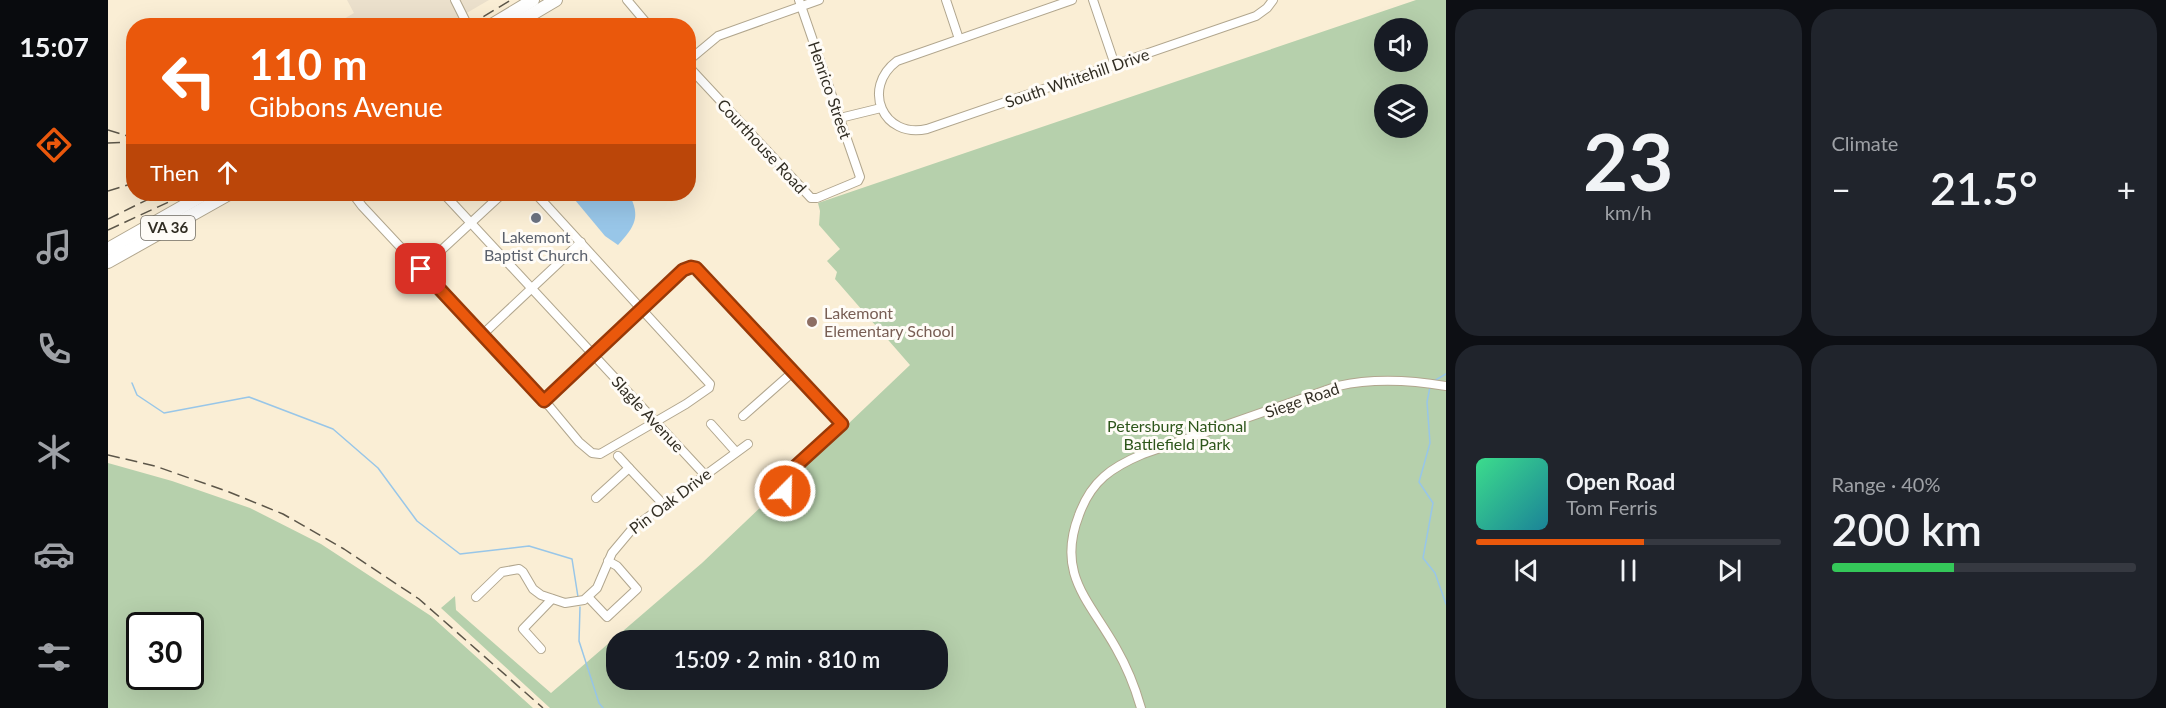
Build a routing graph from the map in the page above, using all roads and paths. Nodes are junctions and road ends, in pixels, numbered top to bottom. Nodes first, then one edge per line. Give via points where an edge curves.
1 (455, 0) edge
2 (533, 0) edge
3 (556, 0) edge
4 (627, 0) edge
5 (819, 0) edge
6 (946, 0) edge
7 (1072, 0) edge
8 (1093, 0) edge
9 (1273, 0) edge
10 (801, 3) edge
11 (464, 18) edge
12 (503, 18) edge
13 (526, 18) edge
14 (642, 18) edge
15 (959, 39) junction
16 (696, 54) edge
17 (1115, 65) junction
18 (696, 75) edge
19 (881, 108) junction
20 (840, 118) junction
21 (860, 179) joint
22 (193, 201) edge
23 (217, 201) edge
24 (358, 201) edge
25 (451, 201) edge
26 (495, 201) edge
27 (543, 201) edge
28 (471, 223) junction
29 (581, 242) junction
30 (108, 249) edge
31 (108, 262) edge
32 (421, 269) junction
33 (531, 289) junction
34 (642, 309) junction
35 (482, 335) junction
36 (593, 355) junction
37 (794, 371) junction
38 (1446, 386) edge
39 (544, 401) junction
40 (743, 416) dead end
41 (655, 422) junction
42 (711, 424) dead end
43 (748, 444) dead end
44 (736, 452) junction
45 (618, 456) dead end
46 (629, 468) junction
47 (705, 475) junction
48 (785, 491) dead end
49 (596, 498) dead end
50 (663, 504) junction
51 (608, 561) junction
52 (477, 597) dead end
53 (589, 598) junction
54 (552, 599) junction
55 (541, 649) dead end
56 (1141, 708) edge

1 - 11 street
2 - 12 highway
3 - 13 highway
4 - 14 street
5 - 10 street
6 - 15 street
7 - 15 street
8 - 17 street
9 - 17 street, South Whitehill Drive via 1256,16
10 - 16 street via 718,36
10 - 20 street, Henrico Street
15 - 19 street via 902,58 891,66 879,84
17 - 19 street, South Whitehill Drive via 921,130 901,127
18 - 21 street, Courthouse Road via 811,198
19 - 20 street
20 - 21 street, Henrico Street
22 - 30 highway, VA 36
23 - 31 highway, VA 36
24 - 32 street
25 - 28 street, Slagle Avenue
26 - 28 street
27 - 29 street
28 - 32 street
28 - 33 street, Slagle Avenue
29 - 33 street
29 - 34 street
32 - 35 street
33 - 35 street
33 - 36 street, Slagle Avenue
34 - 36 street
34 - 37 street via 683,270 696,268
34 - 41 street via 710,386
35 - 39 street
36 - 39 street
36 - 41 street, Slagle Avenue
37 - 40 street
37 - 48 street via 842,424 785,476
38 - 56 street, Siege Road via 1381,381 1338,386 1143,454 1119,464 1104,477 1081,509 1072,531 1071,559 1079,590 1121,657
39 - 41 street via 589,452 596,454
41 - 47 street, Slagle Avenue
42 - 44 street
43 - 44 street, Pin Oak Drive
44 - 47 street, Pin Oak Drive
45 - 46 street
46 - 49 street
46 - 50 street
47 - 50 street, Pin Oak Drive
50 - 51 street, Pin Oak Drive via 624,537
51 - 53 street, Pin Oak Drive
51 - 53 street via 637,589 607,617
52 - 54 street via 502,572 519,569 533,589
53 - 54 street via 572,604
54 - 55 street via 523,629

